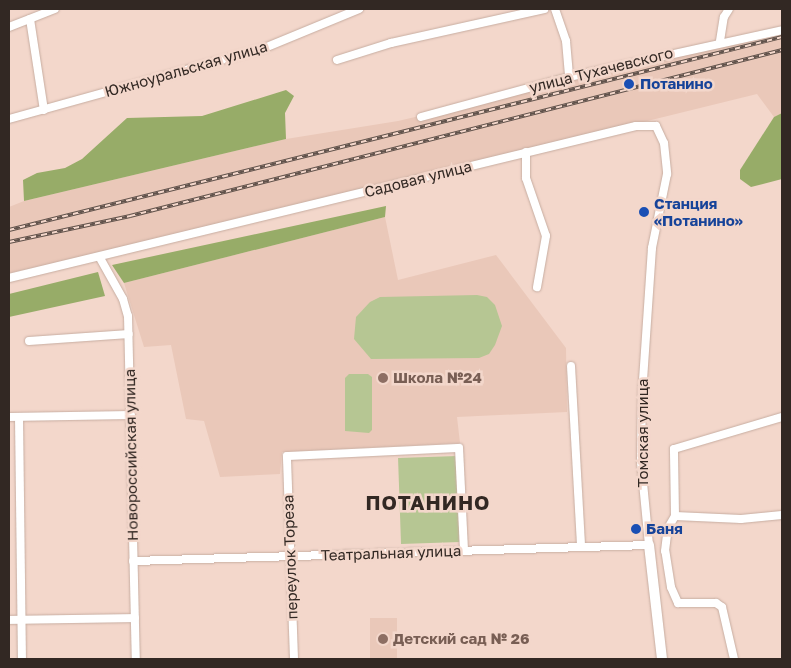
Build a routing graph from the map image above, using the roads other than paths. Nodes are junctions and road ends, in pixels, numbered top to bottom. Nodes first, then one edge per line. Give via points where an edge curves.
1 (54, 9) edge
2 (359, 9) edge
3 (544, 9) edge
4 (556, 9) edge
5 (729, 9) edge
6 (30, 20) junction
7 (9, 28) edge
8 (782, 30) edge
9 (720, 41) junction
10 (337, 60) dead end
11 (569, 77) junction
12 (44, 110) junction
13 (422, 117) dead end
14 (9, 118) edge
15 (526, 152) junction
16 (660, 207) joint
17 (100, 258) junction
18 (9, 278) edge
19 (537, 287) dead end
20 (129, 334) junction
21 (29, 341) dead end
22 (571, 366) dead end
23 (132, 415) junction
24 (9, 417) edge
25 (19, 417) junction
26 (782, 417) edge
27 (782, 515) edge
28 (674, 516) junction
29 (649, 545) junction
30 (581, 547) junction
31 (464, 550) junction
32 (290, 556) junction
33 (133, 560) junction
34 (135, 618) junction
35 (9, 620) edge
36 (22, 620) junction
37 (22, 659) edge
38 (136, 659) edge
39 (294, 659) edge
40 (662, 659) edge
41 (734, 659) edge

1 - 6 street
2 - 12 street, Южноуральская улица via 262,49
3 - 10 street via 391,42
4 - 11 street via 566,41
5 - 9 street via 724,17
6 - 7 street
6 - 12 street
8 - 9 street, улица Тухачевского
9 - 11 street, улица Тухачевского
11 - 13 street, улица Тухачевского
12 - 14 street, Южноуральская улица
15 - 16 street, Садовая улица via 636,126 656,126 667,159
15 - 17 street, Садовая улица
15 - 19 street via 526,178 546,236
16 - 29 street, Томская улица via 648,291 642,395 641,462
17 - 18 street, Садовая улица
17 - 20 street, Новороссийская улица via 123,299
20 - 21 street
20 - 23 street, Новороссийская улица
22 - 30 street
23 - 25 street
23 - 33 street, Новороссийская улица
24 - 25 street
25 - 36 street
26 - 28 street via 674,450
27 - 28 street via 741,519
28 - 41 street via 668,528 665,551 675,600 678,603 716,603 722,607
29 - 30 street, Театральная улица
29 - 40 street, Томская улица
30 - 31 street, Театральная улица
31 - 32 street, Театральная улица
31 - 32 street, переулок Тореза via 460,448 287,456
32 - 33 street, Театральная улица
32 - 39 street, переулок Тореза
33 - 34 street, Новороссийская улица
34 - 36 street
34 - 38 street, Новороссийская улица
35 - 36 street
36 - 37 street

